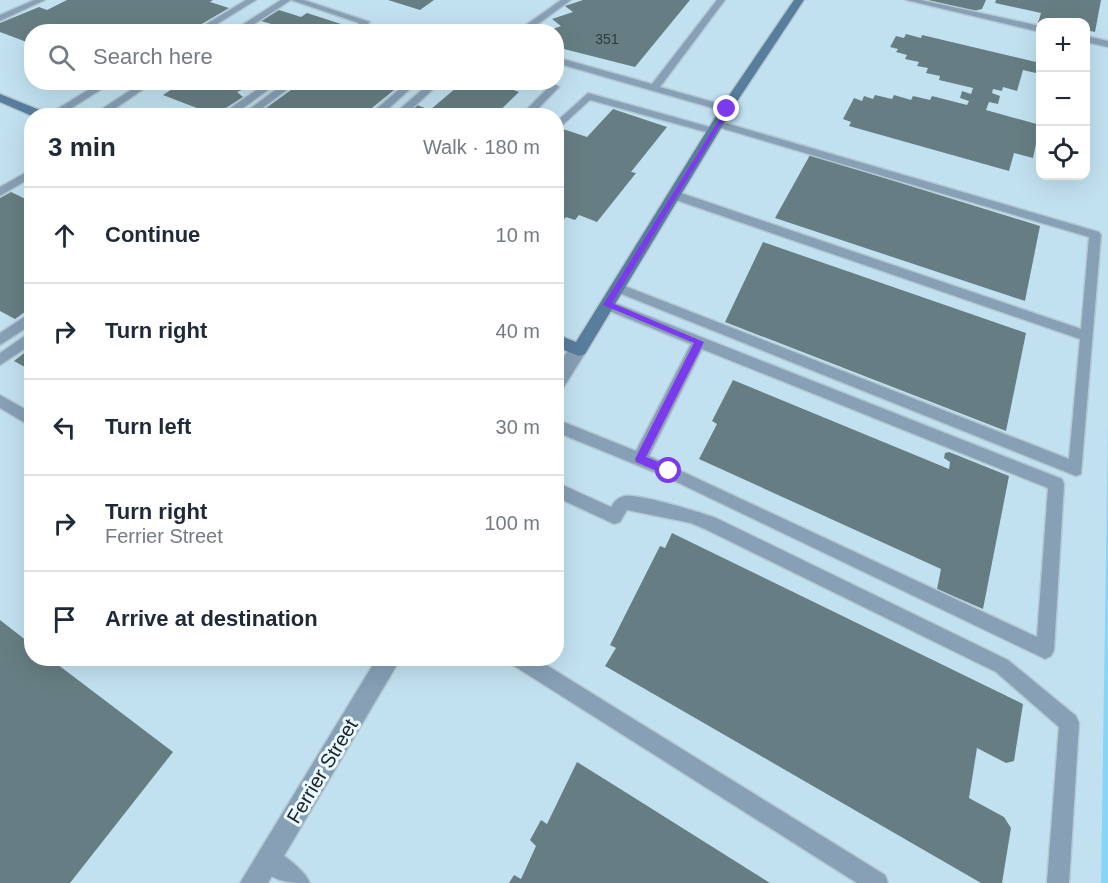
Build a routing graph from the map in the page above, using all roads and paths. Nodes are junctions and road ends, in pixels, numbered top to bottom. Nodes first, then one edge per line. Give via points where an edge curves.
1 (41, 0) edge
2 (252, 0) edge
3 (286, 0) edge
4 (295, 0) edge
5 (567, 0) edge
6 (721, 0) edge
7 (799, 0) edge
8 (910, 0) edge
9 (0, 18) edge
10 (211, 24) edge
11 (248, 24) edge
12 (363, 24) edge
13 (532, 24) edge
14 (1036, 28) edge
15 (1090, 40) edge
16 (1108, 44) edge
17 (564, 62) edge
18 (654, 88) junction
19 (95, 90) edge
20 (137, 90) edge
21 (263, 90) edge
22 (282, 90) edge
23 (404, 90) edge
24 (428, 90) edge
25 (551, 90) edge
26 (0, 98) edge
27 (24, 108) edge
28 (65, 108) edge
29 (109, 108) edge
30 (236, 108) edge
31 (256, 108) edge
32 (383, 108) edge
33 (406, 108) edge
34 (533, 108) edge
35 (727, 109) junction
36 (564, 120) edge
37 (715, 128) junction
38 (24, 177) edge
39 (0, 192) edge
40 (675, 195) junction
41 (618, 288) junction
42 (607, 305) junction
43 (24, 323) edge
44 (1087, 336) junction
45 (0, 340) edge
46 (24, 342) edge
47 (699, 342) junction
48 (564, 343) edge
49 (579, 350) junction
50 (0, 360) edge
51 (564, 373) edge
52 (0, 401) edge
53 (24, 416) edge
54 (564, 428) edge
55 (640, 459) junction
56 (564, 493) edge
57 (385, 666) edge
58 (530, 666) edge
59 (268, 858) junction
60 (254, 883) edge
61 (299, 883) edge
62 (877, 883) edge
63 (1058, 883) edge

1 - 9 lane
2 - 10 lane
3 - 11 lane
4 - 12 lane via 366,22
5 - 13 lane
6 - 18 lane
7 - 35 main road
8 - 14 lane
15 - 16 lane
17 - 18 lane
18 - 35 lane
19 - 28 lane
20 - 29 lane
21 - 30 lane
22 - 31 lane
23 - 32 lane
24 - 33 lane
25 - 34 lane
26 - 27 main road
35 - 37 main road
36 - 37 lane via 588,96
37 - 40 main road
37 - 44 lane via 1095,235
38 - 39 lane
40 - 41 main road
40 - 44 lane
41 - 42 main road
41 - 44 lane via 1076,469
42 - 47 lane
42 - 49 main road
43 - 45 lane
46 - 50 lane
47 - 55 lane
47 - 55 lane via 1056,484 1045,650
48 - 49 main road
49 - 51 street
52 - 53 lane
54 - 55 lane
56 - 63 lane via 614,517 626,502 710,523 1002,666 1069,723
57 - 59 street, Ferrier Street
58 - 62 lane
59 - 60 street, Ferrier Street
59 - 61 lane

